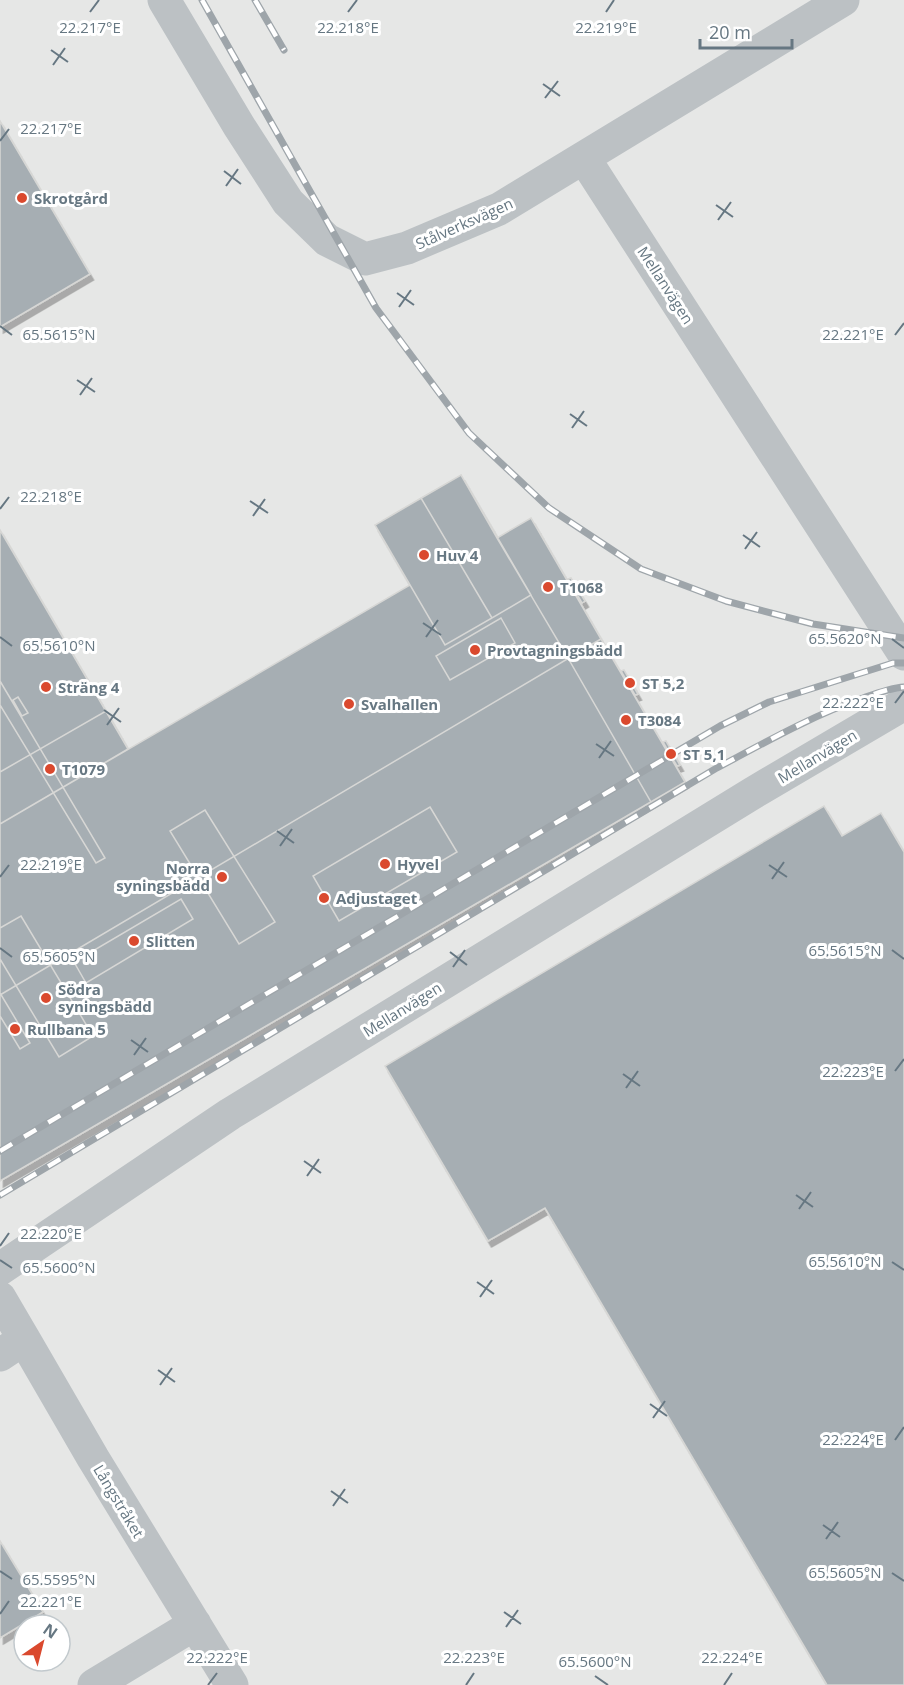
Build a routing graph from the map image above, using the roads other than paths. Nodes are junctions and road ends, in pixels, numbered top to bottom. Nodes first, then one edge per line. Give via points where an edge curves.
1 (164, 0) edge
2 (843, 0) edge
3 (584, 158) junction
4 (904, 654) edge
5 (904, 704) edge
6 (0, 1269) edge
7 (0, 1298) edge
8 (12, 1347) edge
9 (195, 1624) junction
10 (94, 1685) edge
11 (232, 1685) edge

1 - 3 street, Stålverksvägen via 288,202 327,240 365,259 407,248 499,209
2 - 3 street, Stålverksvägen
3 - 4 street, Mellanvägen
5 - 6 street, Mellanvägen via 230,1114
7 - 8 street
8 - 9 street, Långstråket via 93,1458
9 - 10 street
9 - 11 street, Långstråket

